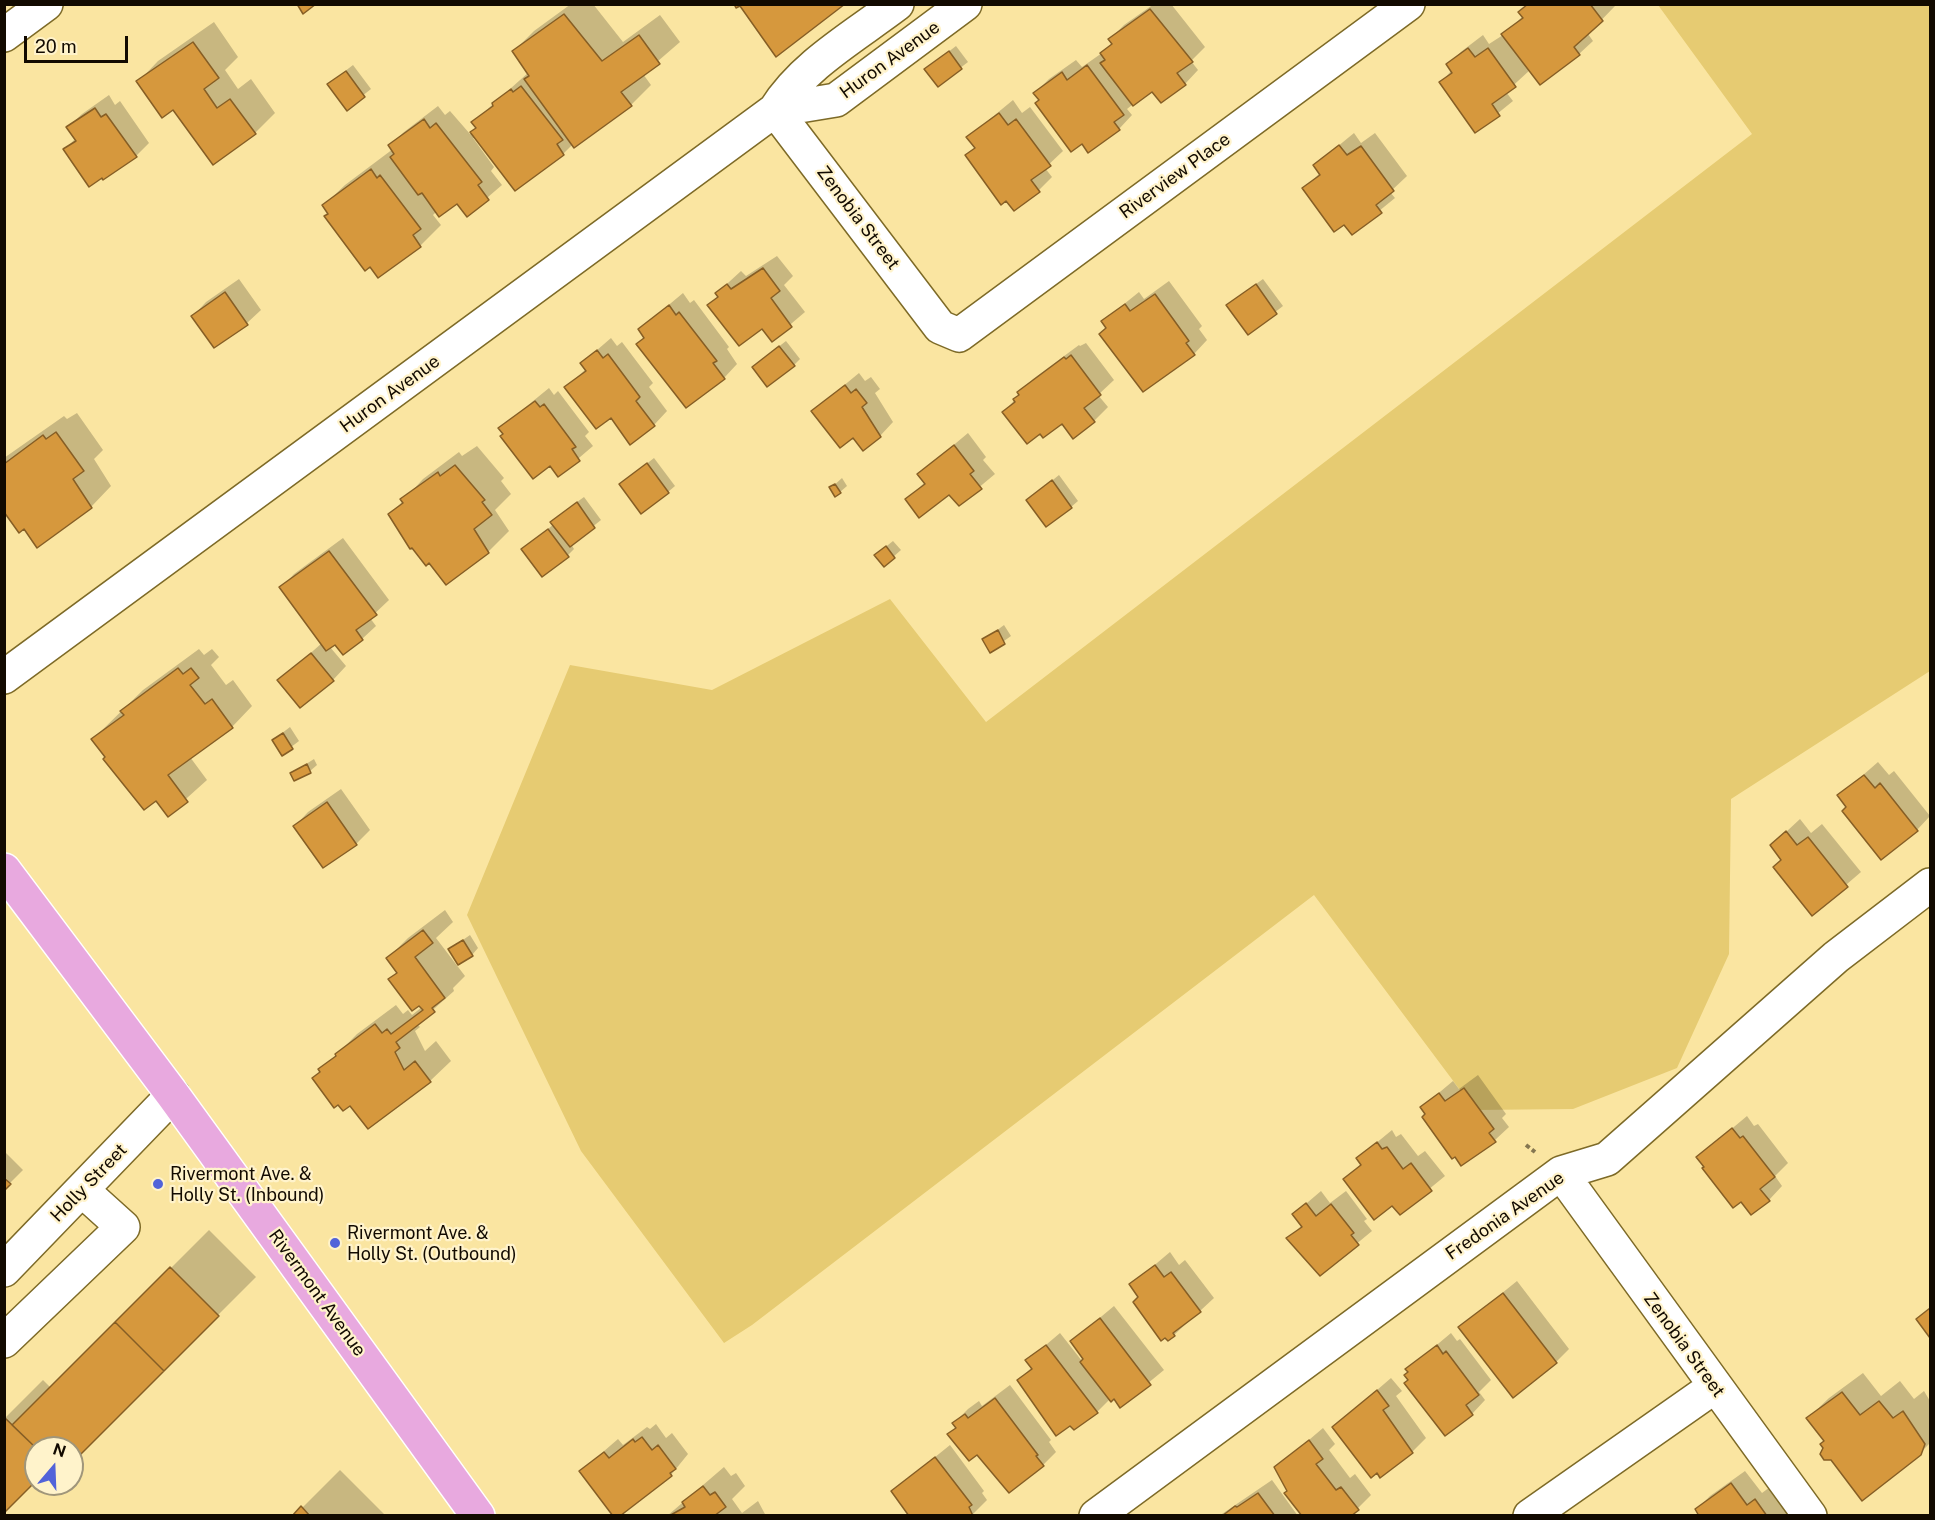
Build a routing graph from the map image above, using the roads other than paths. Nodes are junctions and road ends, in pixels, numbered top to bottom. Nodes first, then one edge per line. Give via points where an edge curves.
1 (46, 4) edge
2 (897, 4) edge
3 (965, 4) edge
4 (1408, 4) edge
5 (4, 35) edge
6 (775, 110) junction
7 (940, 327) joint
8 (4, 677) edge
9 (4, 870) edge
10 (1930, 885) edge
11 (173, 1095) junction
12 (1561, 1173) junction
13 (82, 1190) junction
14 (4, 1270) edge
15 (4, 1341) edge
16 (1714, 1387) junction
17 (478, 1515) edge
18 (1096, 1515) edge
19 (1530, 1515) edge
20 (1810, 1515) edge

1 - 5 street
2 - 6 street, Huron Avenue via 816,64 789,89
3 - 6 street, Huron Avenue via 836,100
4 - 7 street, Riverview Place via 959,335
6 - 7 street, Zenobia Street
6 - 8 street, Huron Avenue
9 - 11 main road, Rivermont Avenue
10 - 12 street, Fredonia Avenue via 1836,957 1607,1160
11 - 13 street, Holly Street
11 - 17 main road, Rivermont Avenue
12 - 16 street, Zenobia Street
12 - 18 street, Fredonia Avenue
13 - 14 street, Holly Street
13 - 15 street via 123,1227
16 - 19 street
16 - 20 street, Zenobia Street

